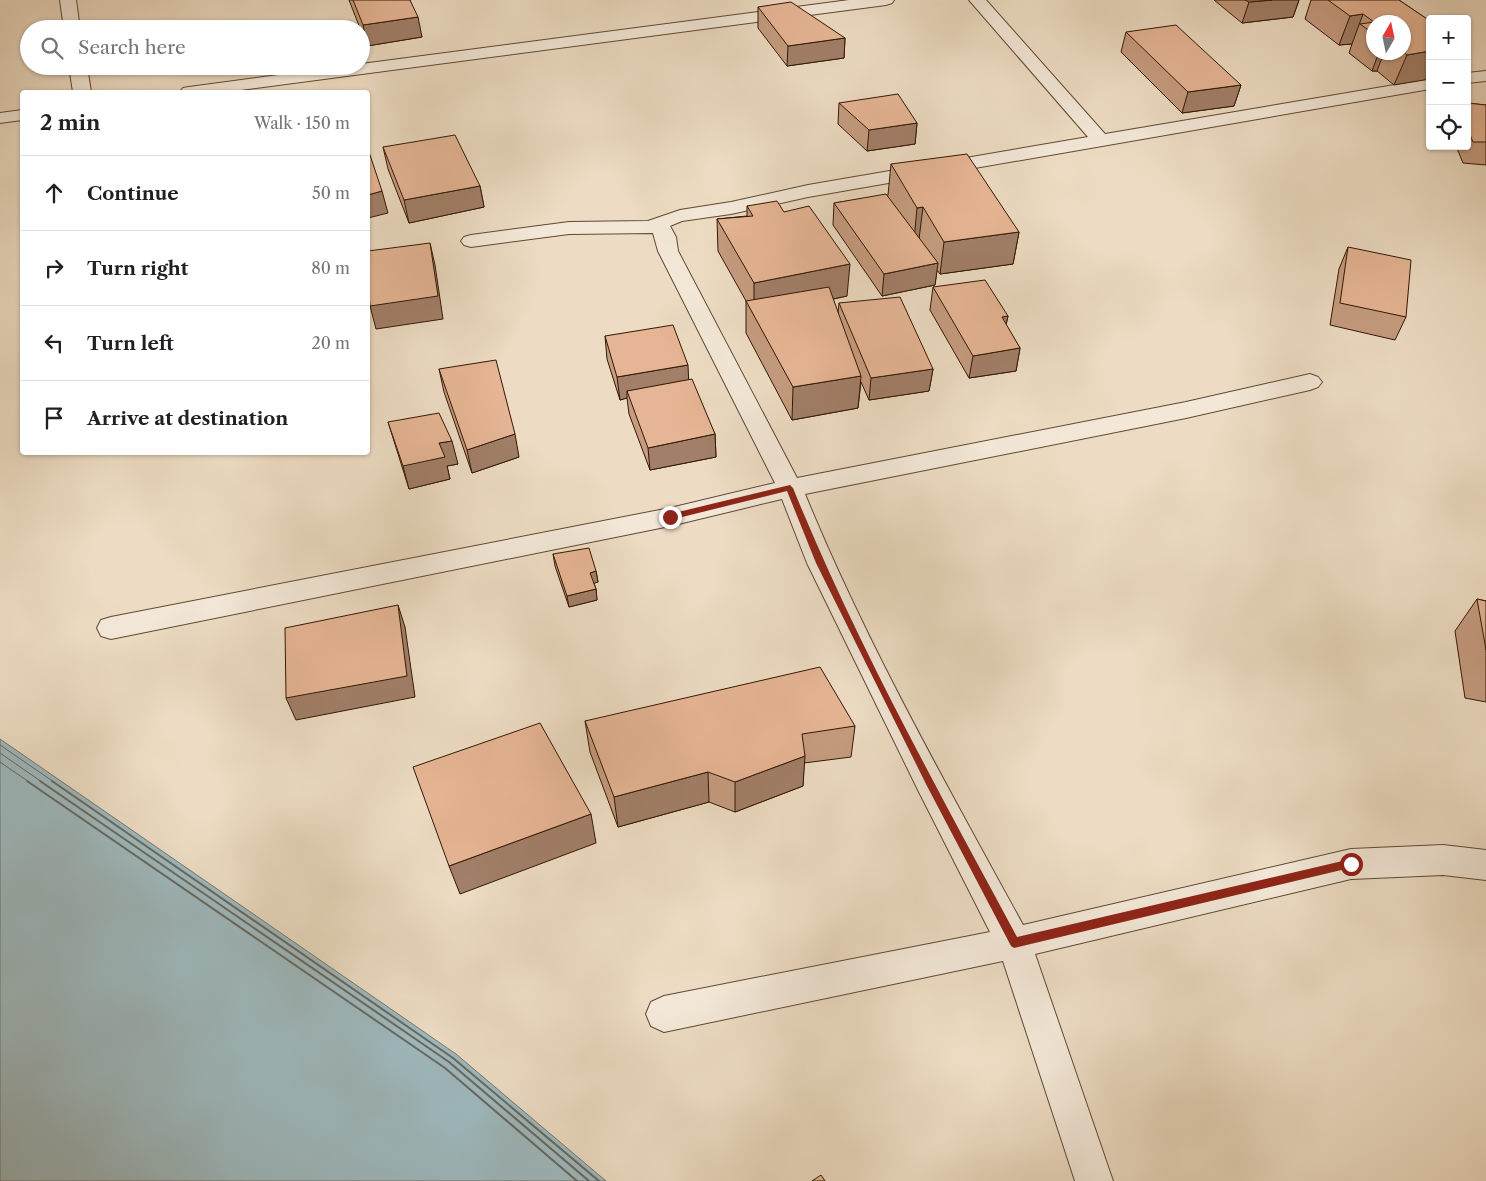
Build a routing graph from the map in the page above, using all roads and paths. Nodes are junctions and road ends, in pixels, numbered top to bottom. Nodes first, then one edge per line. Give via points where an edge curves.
1 (68, 0) edge
2 (886, 0) edge
3 (977, 0) edge
4 (71, 20) edge
5 (370, 68) edge
6 (79, 75) edge
7 (318, 75) edge
8 (1486, 76) edge
9 (1471, 78) edge
10 (1426, 85) edge
11 (82, 90) edge
12 (204, 90) edge
13 (20, 115) edge
14 (0, 118) edge
15 (1101, 141) junction
16 (658, 223) junction
17 (471, 241) dead end
18 (1310, 382) dead end
19 (790, 488) junction
20 (111, 628) dead end
21 (1486, 865) edge
22 (1014, 943) junction
23 (664, 1014) dead end
24 (1094, 1181) edge

1 - 4 street
2 - 5 street
3 - 15 street
6 - 11 street
7 - 12 street
8 - 9 street
10 - 15 street
13 - 14 street
15 - 16 street via 808,191
16 - 17 street via 652,227 569,228
16 - 19 street via 666,237 668,251
18 - 19 street via 1186,410
19 - 20 street via 670,517
19 - 22 street via 824,571
21 - 22 street via 1444,860 1351,864
22 - 23 street
22 - 24 street

